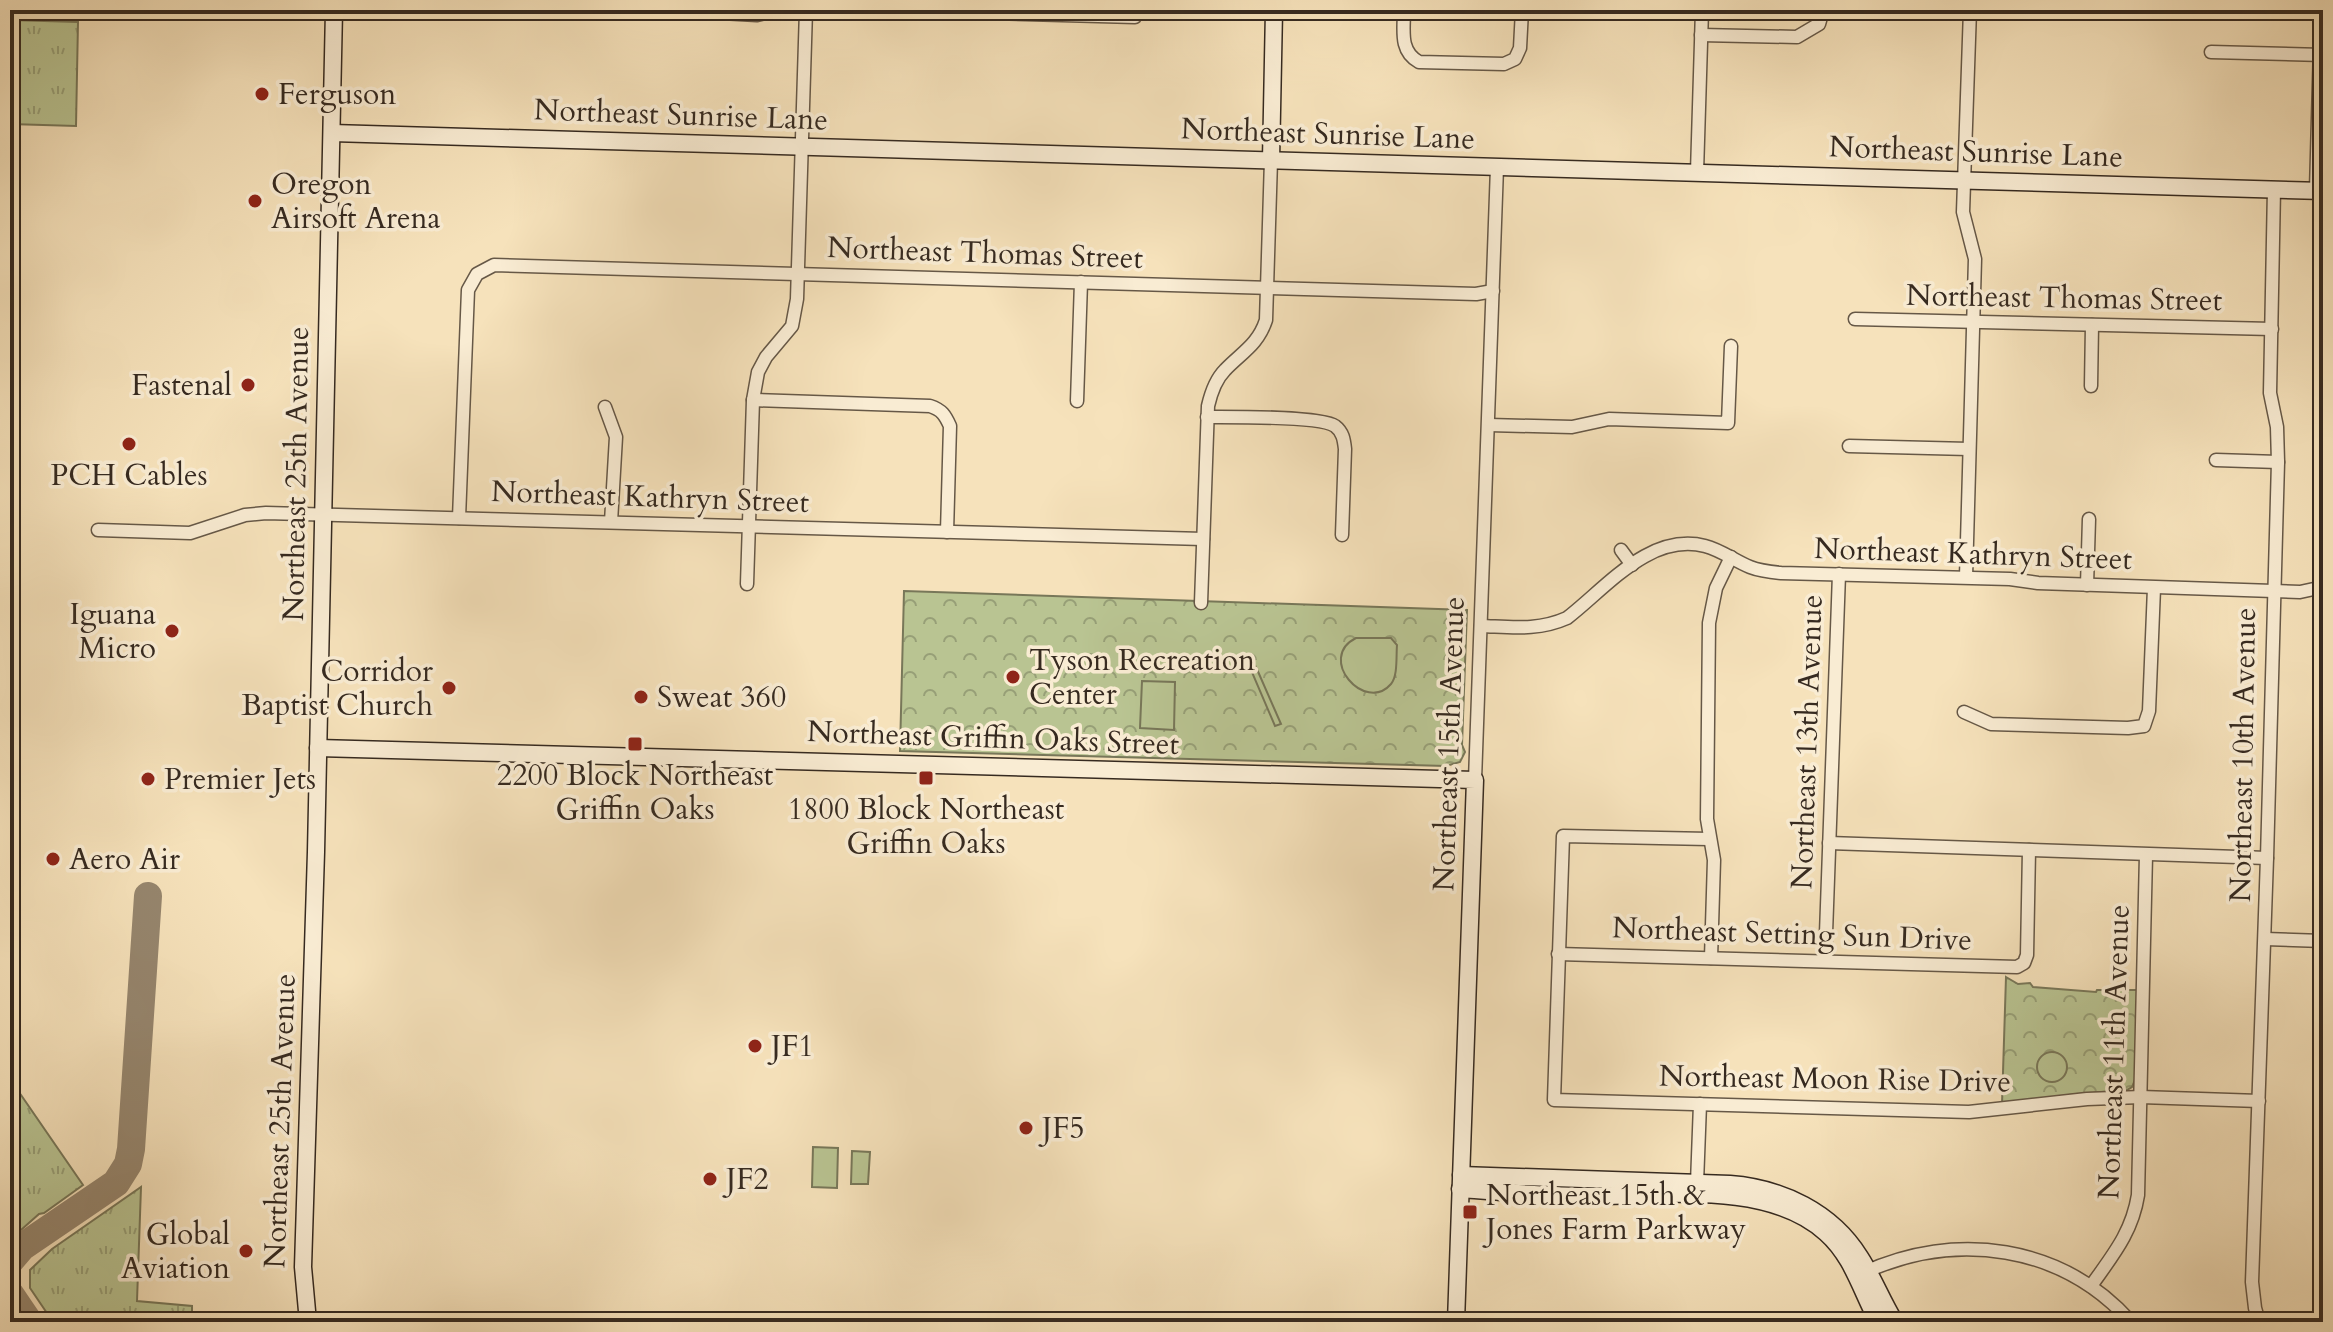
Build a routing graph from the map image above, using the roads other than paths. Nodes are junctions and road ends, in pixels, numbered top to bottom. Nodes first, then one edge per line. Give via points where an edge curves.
1 (334, 10) edge
2 (698, 10) edge
3 (777, 10) edge
4 (806, 10) edge
5 (883, 10) edge
6 (1274, 10) edge
7 (1404, 10) edge
8 (1522, 10) edge
9 (1702, 10) edge
10 (1823, 10) edge
11 (1970, 10) edge
12 (2321, 10) edge
13 (1135, 17) dead end
14 (1701, 35) junction
15 (2211, 52) dead end
16 (2322, 55) edge
17 (332, 133) junction
18 (802, 146) junction
19 (1271, 160) junction
20 (1497, 167) junction
21 (1697, 172) junction
22 (1965, 180) junction
23 (2274, 189) junction
24 (2320, 190) edge
25 (798, 274) junction
26 (1081, 282) junction
27 (1267, 288) junction
28 (1493, 291) junction
29 (1855, 319) dead end
30 (1972, 323) junction
31 (2092, 325) junction
32 (2272, 329) junction
33 (1731, 346) dead end
34 (2091, 386) dead end
35 (753, 400) junction
36 (1077, 401) dead end
37 (605, 407) dead end
38 (1207, 417) junction
39 (1489, 425) junction
40 (1849, 446) dead end
41 (1969, 449) junction
42 (2216, 460) dead end
43 (2278, 462) junction
44 (322, 514) junction
45 (459, 518) junction
46 (2089, 519) dead end
47 (611, 522) junction
48 (749, 526) junction
49 (98, 530) dead end
50 (947, 532) junction
51 (1342, 535) dead end
52 (1203, 539) junction
53 (1621, 550) dead end
54 (1731, 557) junction
55 (1632, 565) junction
56 (1839, 574) junction
57 (1966, 577) junction
58 (747, 584) dead end
59 (2087, 585) junction
60 (2323, 587) edge
61 (2154, 588) junction
62 (2273, 591) junction
63 (1201, 603) dead end
64 (1481, 626) junction
65 (1964, 712) dead end
66 (318, 748) junction
67 (1475, 780) junction
68 (1709, 839) junction
69 (1829, 843) junction
70 (2029, 850) junction
71 (2146, 855) junction
72 (2267, 858) junction
73 (2265, 939) junction
74 (2323, 941) edge
75 (1558, 954) junction
76 (1711, 958) junction
77 (1825, 961) junction
78 (2141, 1097) junction
79 (2259, 1101) junction
80 (1700, 1104) junction
81 (1461, 1182) junction
82 (1697, 1183) junction
83 (1862, 1273) junction
84 (2091, 1286) junction
85 (308, 1322) edge
86 (1456, 1322) edge
87 (1878, 1322) edge
88 (1895, 1322) edge
89 (2131, 1322) edge
90 (2259, 1322) edge

1 - 17 street, Northeast 25th Avenue
2 - 3 street via 757,15
4 - 18 street
5 - 13 street
6 - 19 street
7 - 8 street via 1404,46 1419,62 1504,64 1515,59 1520,48
9 - 14 street
10 - 14 street via 1819,24 1797,37
11 - 22 street
12 - 16 street
14 - 21 street
15 - 16 street
16 - 24 street
17 - 18 street, Northeast Sunrise Lane
17 - 44 street, Northeast 25th Avenue
18 - 19 street, Northeast Sunrise Lane
18 - 25 street
19 - 20 street, Northeast Sunrise Lane
19 - 27 street
20 - 21 street, Northeast Sunrise Lane
20 - 28 street, Northeast 15th Avenue
21 - 22 street, Northeast Sunrise Lane
22 - 23 street, Northeast Sunrise Lane
22 - 30 street via 1965,224 1975,259
23 - 24 street, Northeast Sunrise Lane
23 - 32 street, Northeast 10th Avenue
25 - 26 street, Northeast Thomas Street
25 - 35 street via 792,326 758,372
25 - 45 street, Northeast Thomas Street via 505,265 477,274 467,297
26 - 27 street, Northeast Thomas Street
26 - 36 street
27 - 28 street, Northeast Thomas Street
27 - 38 street via 1263,329 1252,347 1223,371 1211,392
28 - 39 street, Northeast 15th Avenue
29 - 30 street, Northeast Thomas Street
30 - 31 street, Northeast Thomas Street
30 - 41 street
31 - 32 street, Northeast Thomas Street
31 - 34 street
32 - 43 street, Northeast 10th Avenue via 2270,393
33 - 39 street via 1728,423 1609,419 1572,427
35 - 48 street
35 - 50 street via 939,409 950,426
37 - 47 street via 616,437
38 - 51 street via 1317,421 1337,427 1345,449
38 - 52 street
39 - 64 street, Northeast 15th Avenue
40 - 41 street
41 - 57 street
42 - 43 street
43 - 62 street, Northeast 10th Avenue
44 - 45 street, Northeast Kathryn Street
44 - 49 street, Northeast Kathryn Street via 245,515 190,533
44 - 66 street, Northeast 25th Avenue
45 - 47 street, Northeast Kathryn Street
46 - 59 street
47 - 48 street, Northeast Kathryn Street
48 - 50 street, Northeast Kathryn Street
48 - 58 street
50 - 52 street, Northeast Kathryn Street
52 - 63 street
53 - 55 street
54 - 55 street, Northeast Kathryn Street via 1707,546 1683,544 1647,554
54 - 56 street, Northeast Kathryn Street via 1765,571
54 - 68 street via 1716,588 1709,623
55 - 64 street, Northeast Kathryn Street via 1567,618 1527,628
56 - 57 street, Northeast Kathryn Street
56 - 69 street, Northeast 13th Avenue
57 - 59 street, Northeast Kathryn Street
59 - 61 street, Northeast Kathryn Street
60 - 62 street, Northeast Kathryn Street
61 - 62 street, Northeast Kathryn Street
61 - 65 street via 2144,726 1991,724
62 - 72 street, Northeast 10th Avenue
64 - 67 street, Northeast 15th Avenue
66 - 67 street, Northeast Griffin Oaks Street
66 - 85 street, Northeast 25th Avenue via 303,1267
67 - 81 street, Northeast 15th Avenue
68 - 75 street via 1563,836
68 - 76 street via 1714,860
69 - 70 street
69 - 77 street, Northeast 13th Avenue
70 - 71 street
70 - 77 street, Northeast Setting Sun Drive via 2027,942 2024,963 2017,967
71 - 72 street
71 - 78 street, Northeast 11th Avenue
72 - 73 street, Northeast 10th Avenue
73 - 74 street
73 - 79 street, Northeast 10th Avenue
75 - 76 street, Northeast Setting Sun Drive
75 - 80 street, Northeast Moon Rise Drive via 1554,1100
76 - 77 street, Northeast Setting Sun Drive
78 - 79 street, Northeast Moon Rise Drive
78 - 80 street, Northeast Moon Rise Drive via 1969,1112
78 - 84 street, Northeast 11th Avenue via 2135,1216
79 - 90 street, Northeast 10th Avenue via 2252,1282
80 - 82 street
81 - 82 street
81 - 83 street via 1602,1196 1654,1193 1754,1200 1812,1222
81 - 86 street, Northeast 15th Avenue
82 - 83 street via 1752,1186 1805,1205 1835,1225 1853,1246
83 - 84 street via 1940,1249 1985,1249 2037,1260
83 - 87 street
83 - 88 street
84 - 89 street

